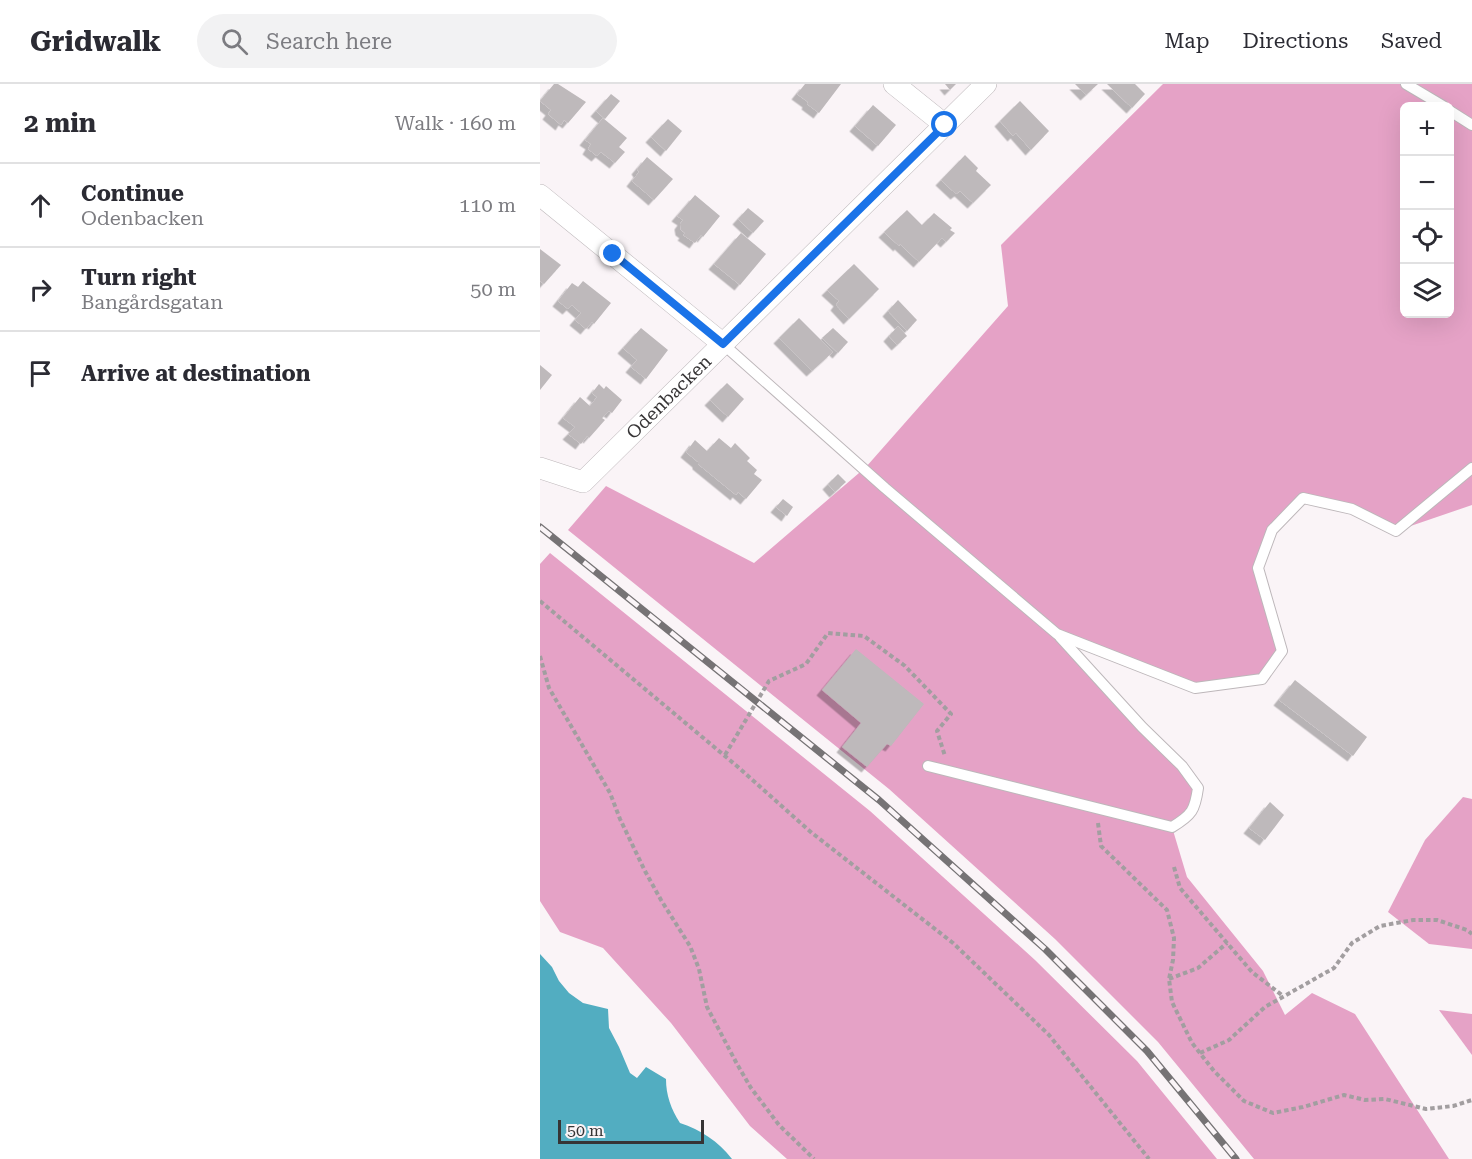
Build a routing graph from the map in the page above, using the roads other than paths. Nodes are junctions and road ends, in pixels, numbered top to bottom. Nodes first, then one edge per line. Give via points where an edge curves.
1 (894, 84) edge
2 (986, 84) edge
3 (1406, 84) edge
4 (1436, 102) edge
5 (1454, 114) edge
6 (945, 125) junction
7 (1472, 125) edge
8 (540, 195) edge
9 (723, 344) junction
10 (540, 468) edge
11 (1472, 468) edge
12 (1057, 634) junction
13 (928, 765) dead end

1 - 6 street
2 - 6 street, Odenbacken
3 - 4 lane
5 - 7 lane
6 - 9 street, Odenbacken
8 - 9 street
9 - 10 street, Odenbacken via 583,482
9 - 12 lane
11 - 12 lane via 1396,531 1352,510 1303,498 1272,530 1258,568 1282,651 1262,679 1195,688
12 - 13 lane via 1182,765 1198,788 1196,805 1186,819 1172,827

